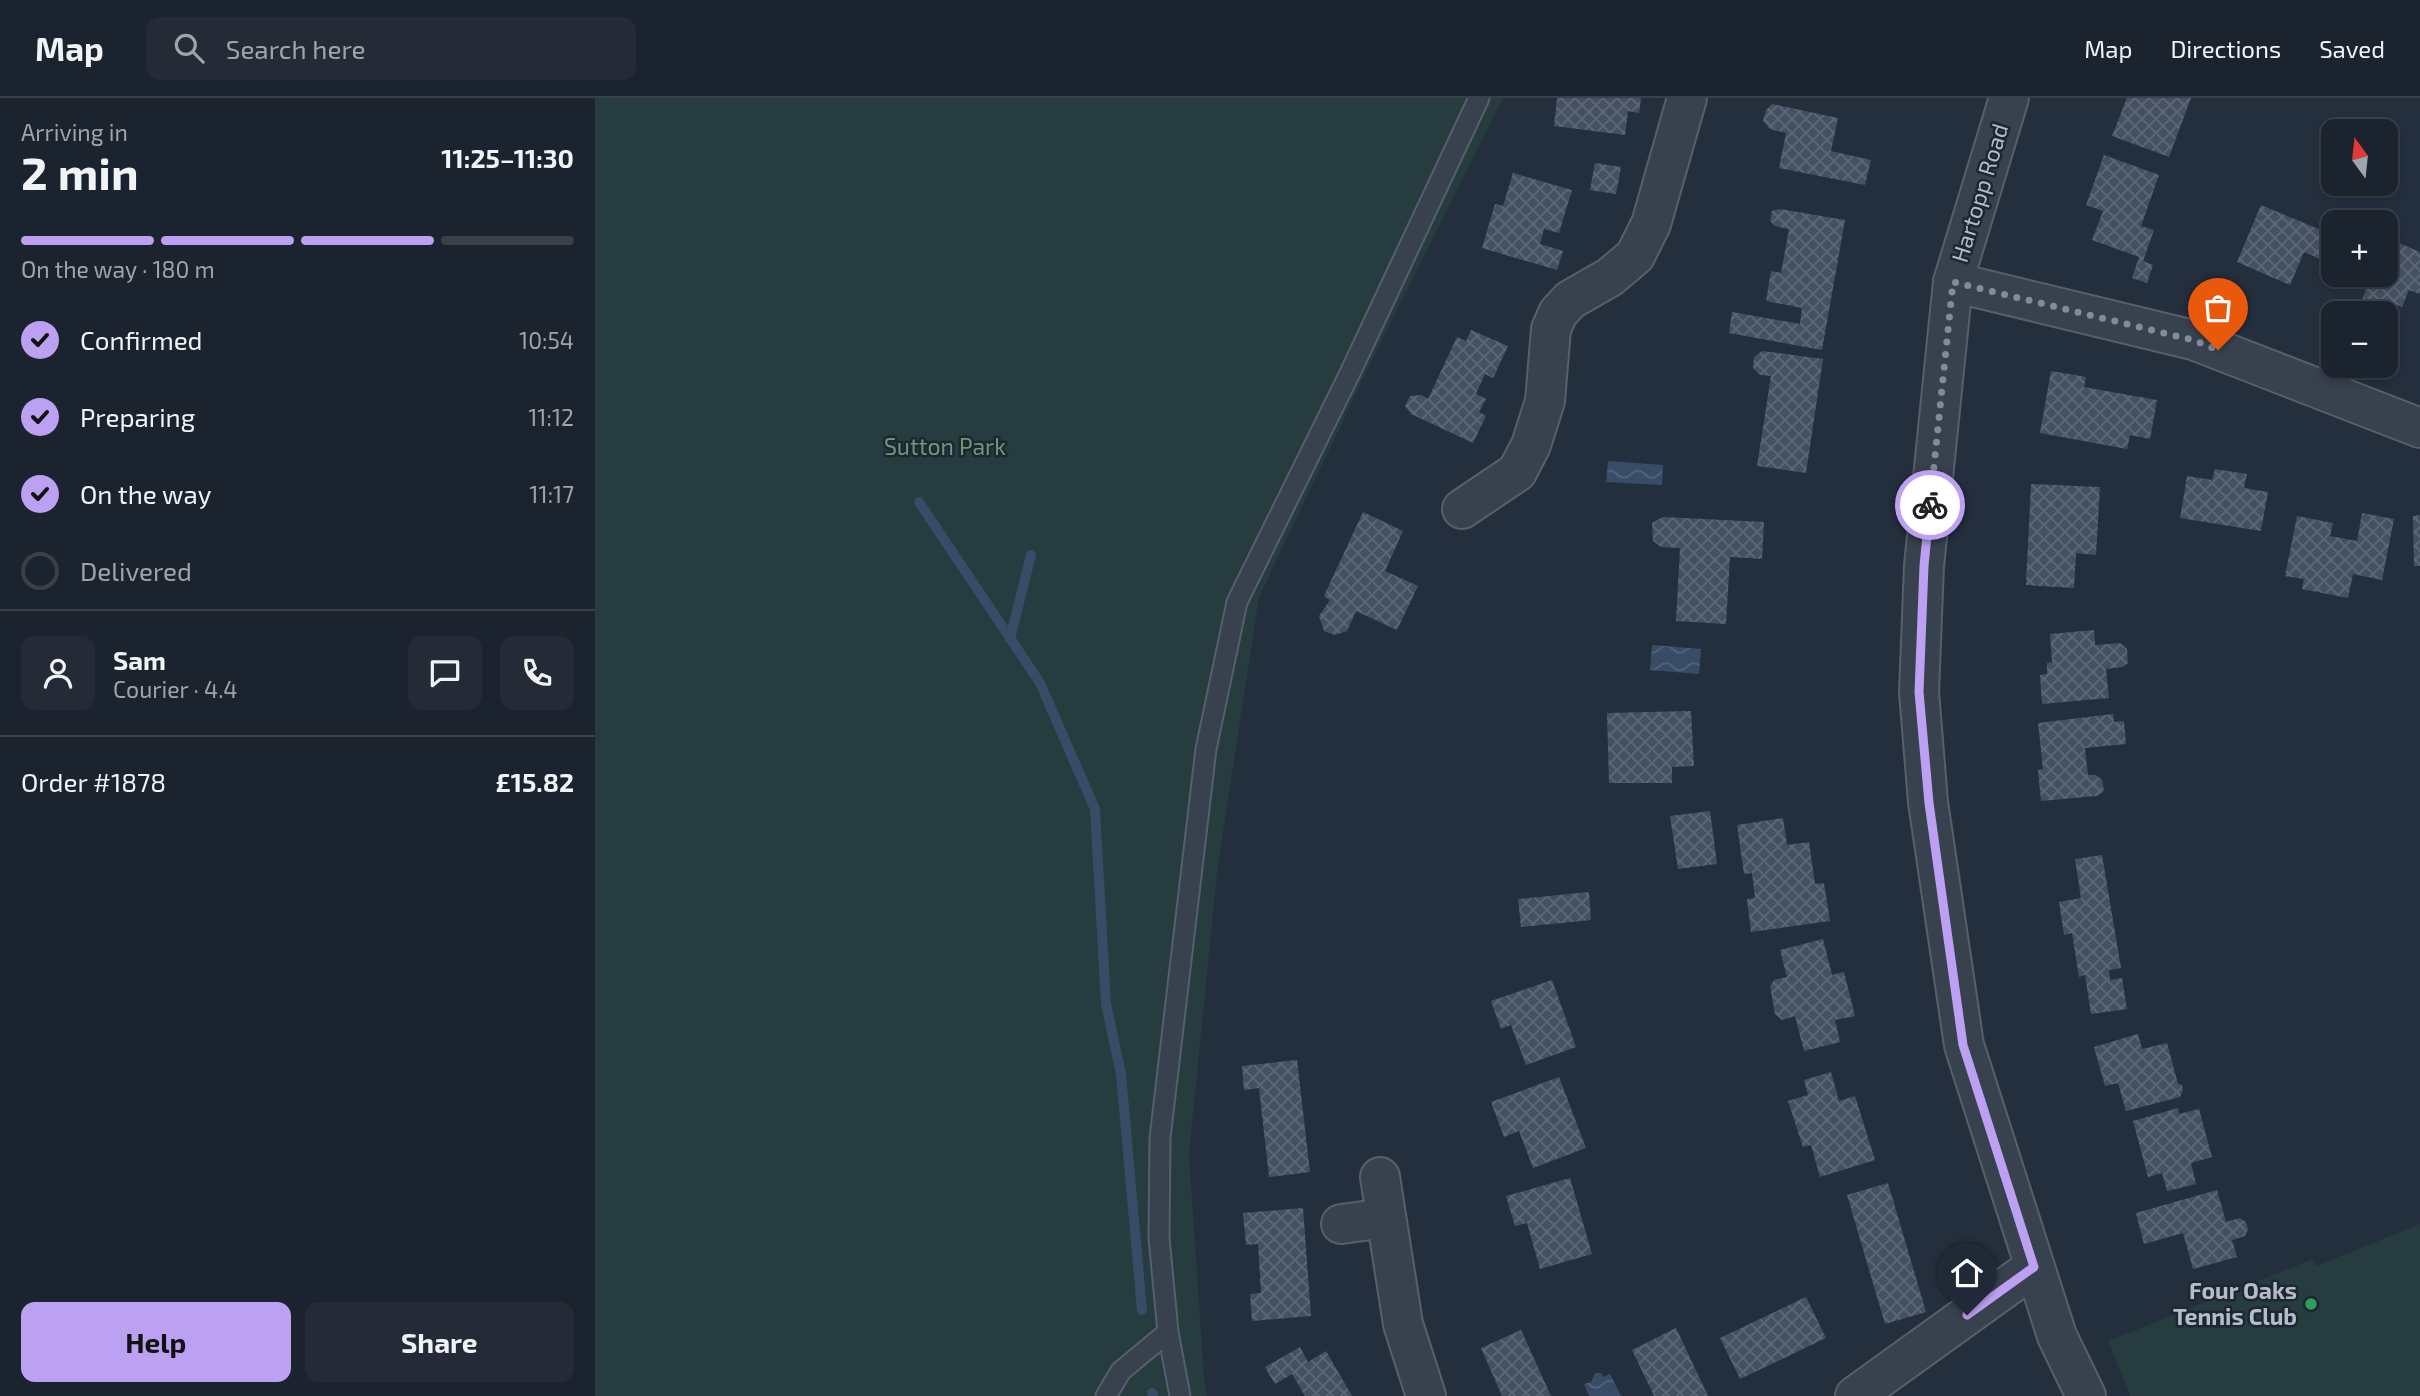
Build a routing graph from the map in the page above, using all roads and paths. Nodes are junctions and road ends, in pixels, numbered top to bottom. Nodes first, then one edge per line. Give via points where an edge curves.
1 (1479, 98) edge
2 (1687, 98) edge
3 (2009, 98) edge
4 (1953, 282) junction
5 (2420, 428) edge
6 (1462, 509) dead end
7 (1380, 1177) dead end
8 (1386, 1218) junction
9 (1341, 1224) dead end
10 (2034, 1267) junction
11 (1168, 1332) junction
12 (1106, 1396) edge
13 (1180, 1396) edge
14 (1426, 1396) edge
15 (1855, 1396) edge
16 (2086, 1396) edge

1 - 11 lane via 1237,603 1206,749 1160,1138 1159,1238
2 - 6 street via 1651,224 1635,256 1570,300 1551,329 1545,401 1517,472
3 - 4 street, Hartopp Road
4 - 5 street via 2193,340
4 - 10 street, Hartopp Road via 1924,566 1919,692 1929,803 1963,1045
7 - 8 street
8 - 9 street
8 - 14 street via 1403,1324
10 - 15 street
10 - 16 street, Hartopp Road via 2057,1336
11 - 12 lane via 1121,1371
11 - 13 lane

